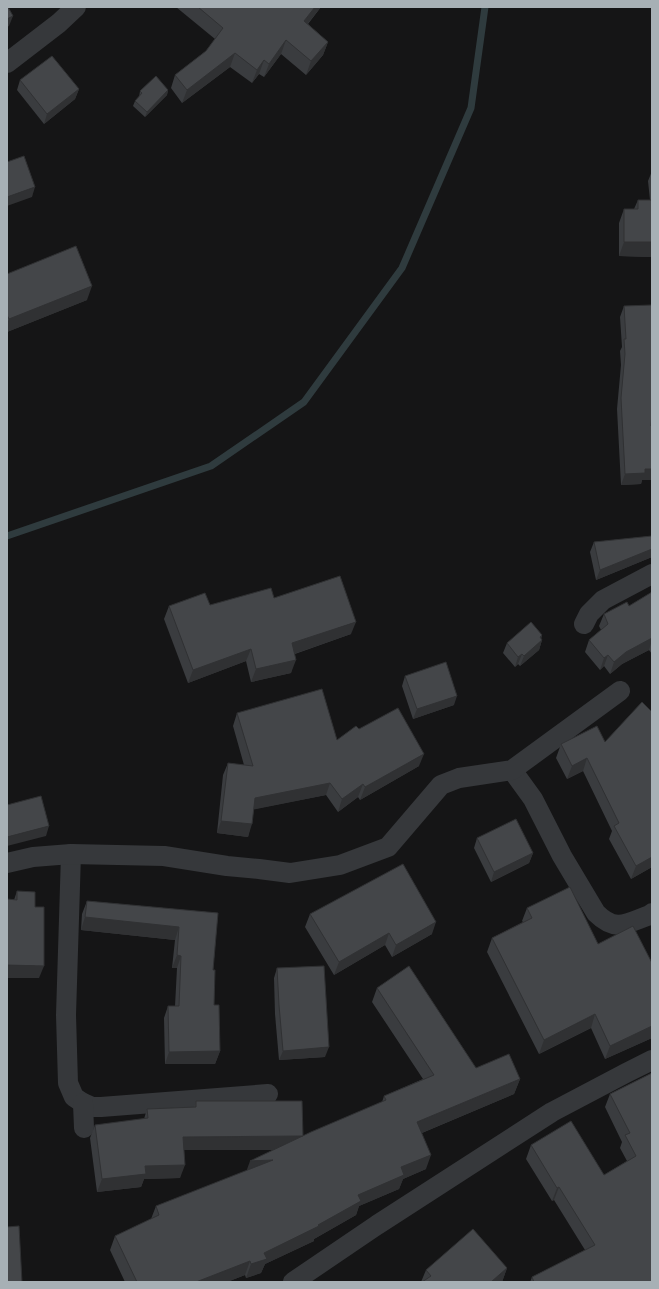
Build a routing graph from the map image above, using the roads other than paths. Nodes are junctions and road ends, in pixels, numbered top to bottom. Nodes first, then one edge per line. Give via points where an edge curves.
1 (76, 7) edge
2 (7, 63) edge
3 (652, 574) edge
4 (584, 624) dead end
5 (620, 691) dead end
6 (512, 770) junction
7 (71, 854) junction
8 (7, 863) edge
9 (651, 918) edge
10 (652, 1060) edge
11 (268, 1094) dead end
12 (83, 1103) junction
13 (84, 1128) dead end
14 (293, 1282) edge

1 - 2 street
3 - 4 street via 603,600 589,614
5 - 6 street
6 - 7 street via 459,778 441,785 388,847 340,865 290,873 164,856
6 - 9 street via 533,799 562,856 596,913 610,924 620,925
7 - 8 street via 34,857
7 - 12 street via 66,1015 68,1083 74,1097
10 - 14 street via 552,1112
11 - 12 street via 101,1107
12 - 13 street

